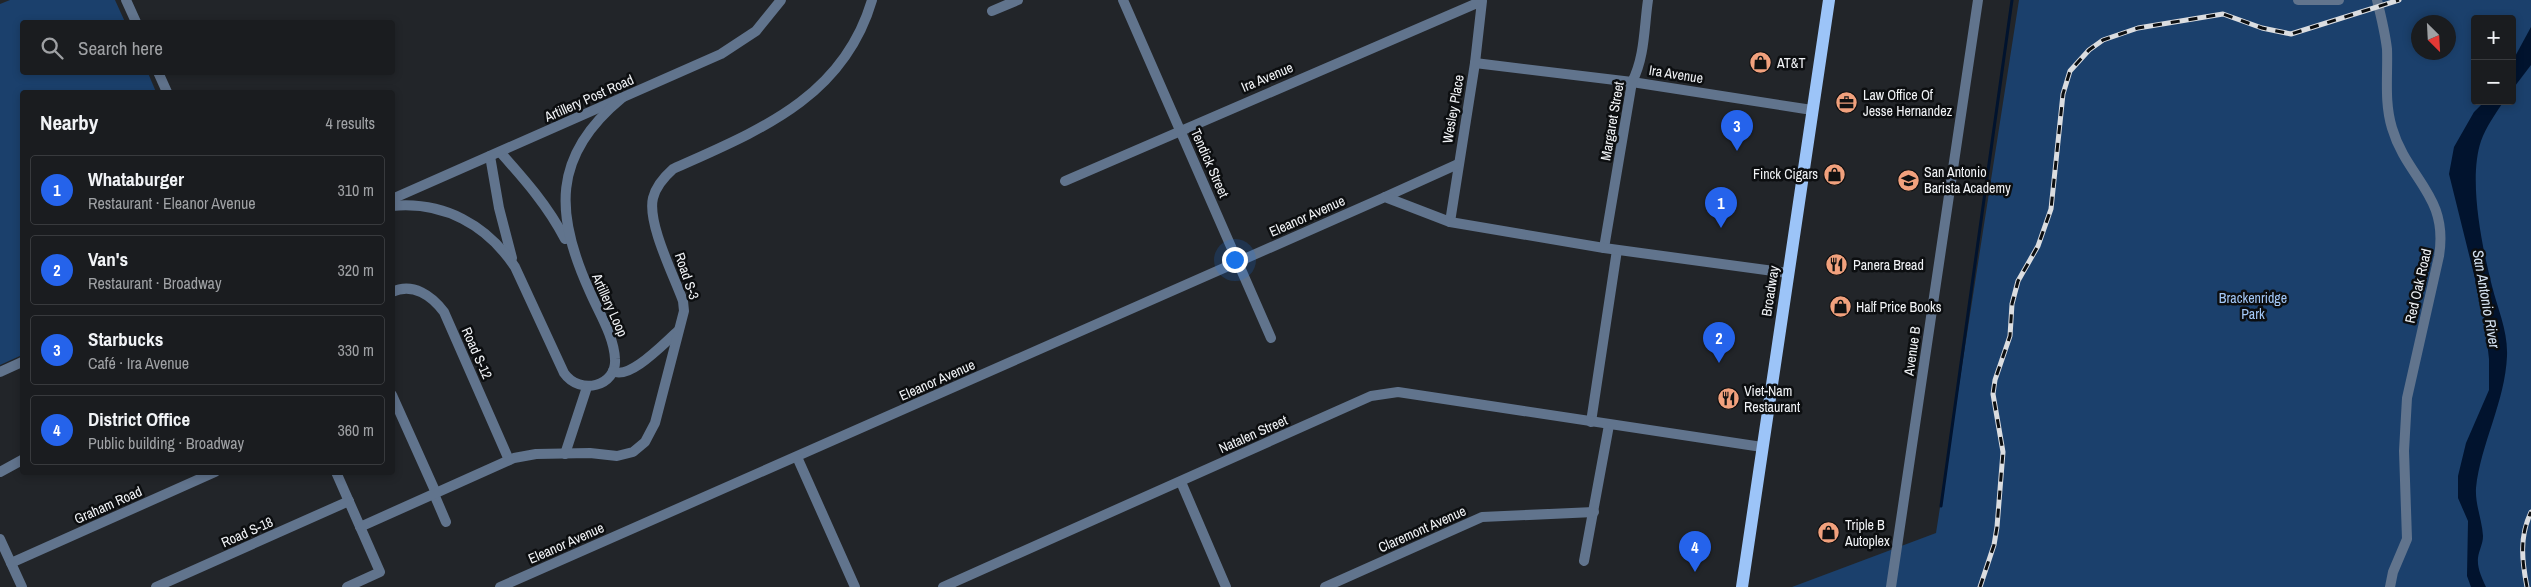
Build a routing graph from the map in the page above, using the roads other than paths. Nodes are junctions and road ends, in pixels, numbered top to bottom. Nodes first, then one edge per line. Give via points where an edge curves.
1 (126, 0) edge
2 (781, 0) edge
3 (872, 0) edge
4 (1018, 0) edge
5 (1123, 0) edge
6 (1648, 0) edge
7 (1829, 0) edge
8 (1978, 0) edge
9 (2298, 0) edge
10 (2339, 0) edge
11 (2377, 0) edge
12 (1482, 1) edge
13 (992, 11) dead end
14 (135, 20) edge
15 (1475, 63) junction
16 (159, 75) edge
17 (1632, 82) junction
18 (166, 90) edge
19 (622, 98) junction
20 (1812, 110) junction
21 (1180, 130) junction
22 (500, 152) junction
23 (490, 156) junction
24 (1458, 164) junction
25 (1065, 181) dead end
26 (1385, 197) junction
27 (395, 198) edge
28 (395, 206) edge
29 (1450, 222) junction
30 (1604, 248) junction
31 (1616, 250) junction
32 (572, 252) junction
33 (1238, 262) junction
34 (515, 267) junction
35 (1788, 273) junction
36 (395, 290) edge
37 (678, 331) junction
38 (1270, 338) dead end
39 (20, 363) edge
40 (613, 371) junction
41 (0, 372) edge
42 (587, 387) junction
43 (395, 402) edge
44 (1592, 422) junction
45 (1609, 425) junction
46 (1762, 447) junction
47 (565, 454) junction
48 (797, 457) junction
49 (509, 460) junction
50 (20, 461) edge
51 (0, 472) edge
52 (208, 475) edge
53 (337, 475) edge
54 (1181, 482) junction
55 (435, 493) junction
56 (349, 501) junction
57 (1594, 512) junction
58 (446, 522) dead end
59 (360, 527) junction
60 (0, 539) edge
61 (1584, 562) dead end
62 (11, 563) junction
63 (22, 587) edge
64 (156, 587) edge
65 (346, 587) edge
66 (500, 587) edge
67 (856, 587) edge
68 (943, 587) edge
69 (1226, 587) edge
70 (1325, 587) edge
71 (1742, 587) edge
72 (1891, 587) edge
73 (2390, 587) edge

1 - 14 street
2 - 19 street, Artillery Post Road via 756,31 733,47
3 - 37 street, Road S-3 via 867,17 843,60 803,101 768,125 672,169 662,180 653,198 652,218 683,301 684,311
4 - 13 street
5 - 21 street, Tendick Street
6 - 17 street, Margaret Street via 1639,69
7 - 20 main road, Broadway
8 - 72 street, Avenue B
9 - 10 street
11 - 73 street, Red Oak Road via 2386,46 2386,92 2392,128 2400,150 2435,206 2442,236 2407,398 2404,442 2407,539
12 - 15 street, Wesley Place
12 - 21 street, Ira Avenue
15 - 17 street, Ira Avenue
15 - 24 street, Wesley Place
16 - 18 street
17 - 20 street, Ira Avenue
17 - 30 street, Margaret Street
19 - 22 street, Artillery Post Road
19 - 32 street, Artillery Loop via 589,130 575,154 568,178 565,219
20 - 35 main road, Broadway
21 - 25 street, Ira Avenue
21 - 33 street, Tendick Street
22 - 23 street, Artillery Post Road
22 - 32 street via 555,218
23 - 27 street, Artillery Post Road
23 - 34 street via 499,208
24 - 26 street, Eleanor Avenue
24 - 29 street, Wesley Place
26 - 29 street
26 - 33 street, Eleanor Avenue
28 - 34 street via 428,206 464,218 496,242
29 - 30 street
30 - 31 street
31 - 35 street
31 - 44 street
32 - 40 street, Artillery Loop via 613,344 616,361
33 - 38 street, Tendick Street
33 - 48 street, Eleanor Avenue
34 - 42 street via 564,373 575,384
35 - 46 main road, Broadway
36 - 49 street, Road S-12 via 415,289 434,298 444,312
37 - 40 street via 630,372
37 - 47 street, Road S-3 via 655,423 645,442 633,452 617,456
39 - 41 street
40 - 42 street via 598,384
42 - 47 street
43 - 55 street
44 - 45 street, Natalen Street
44 - 54 street, Natalen Street via 1398,392 1371,396
45 - 46 street
45 - 57 street
46 - 71 main road, Broadway
47 - 49 street, Road S-3 via 536,454
48 - 66 street, Eleanor Avenue
48 - 67 street
49 - 55 street, Road S-3
50 - 51 street
52 - 62 street, Graham Road
53 - 56 street
54 - 68 street, Natalen Street
54 - 69 street
55 - 58 street
55 - 59 street, Road S-3
56 - 59 street
56 - 64 street, Road S-18
57 - 61 street
57 - 70 street, Claremont Avenue via 1482,517
59 - 65 street via 380,572
60 - 62 street
62 - 63 street

